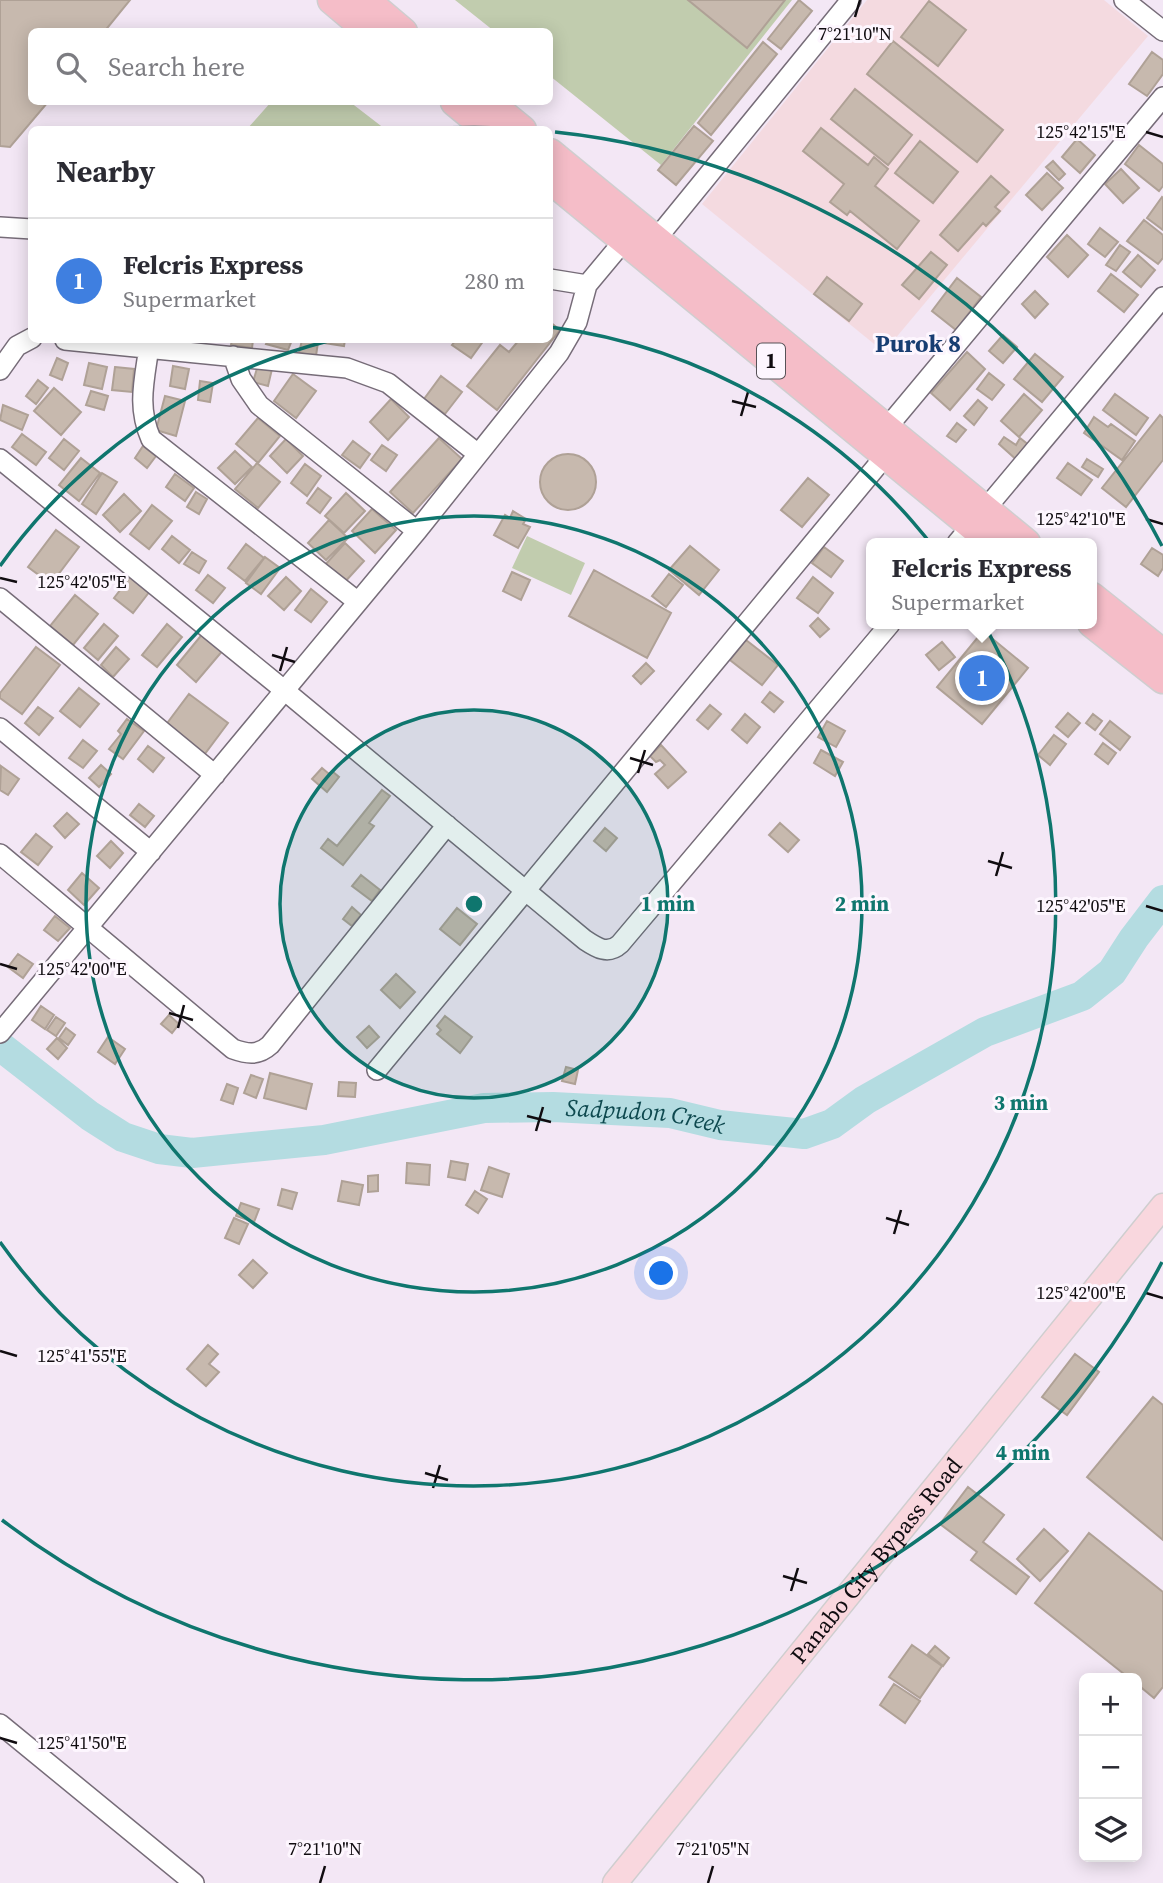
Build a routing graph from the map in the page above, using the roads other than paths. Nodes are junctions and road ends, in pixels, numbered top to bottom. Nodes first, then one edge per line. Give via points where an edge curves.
1 (331, 0) edge
2 (365, 0) edge
3 (851, 0) edge
4 (1124, 0) edge
5 (365, 28) edge
6 (398, 28) edge
7 (1163, 31) edge
8 (1163, 97) edge
9 (459, 105) edge
10 (492, 105) edge
11 (484, 126) edge
12 (517, 126) edge
13 (553, 156) edge
14 (553, 181) edge
15 (0, 227) edge
16 (28, 229) edge
17 (639, 240) junction
18 (553, 279) edge
19 (587, 285) junction
20 (1163, 297) edge
21 (28, 340) edge
22 (101, 343) edge
23 (149, 347) junction
24 (233, 356) junction
25 (0, 370) edge
26 (886, 442) junction
27 (478, 454) junction
28 (0, 459) edge
29 (417, 531) junction
30 (977, 531) edge
31 (1006, 538) edge
32 (0, 598) edge
33 (1097, 601) edge
34 (358, 602) junction
35 (1097, 626) edge
36 (886, 629) edge
37 (1163, 654) edge
38 (1163, 679) edge
39 (284, 690) junction
40 (0, 728) edge
41 (215, 775) junction
42 (447, 825) junction
43 (151, 852) junction
44 (0, 855) edge
45 (526, 891) junction
46 (89, 927) junction
47 (1, 1032) edge
48 (377, 1070) dead end
49 (1163, 1206) edge
50 (0, 1724) edge
51 (194, 1883) edge
52 (615, 1883) edge

1 - 5 highway
2 - 6 highway
3 - 17 street
4 - 7 street
8 - 26 street
9 - 11 highway
10 - 12 highway
13 - 17 highway, 1
14 - 17 highway, 1
15 - 16 street
17 - 19 street
17 - 26 highway, 1
18 - 19 street
19 - 27 street via 570,338
20 - 30 street
21 - 25 street via 17,346
22 - 23 street
23 - 24 street
23 - 34 street via 141,404 151,439
24 - 27 street via 347,368 374,376
24 - 29 street via 241,379 259,405
26 - 30 highway, 1
26 - 45 street
27 - 29 street
28 - 39 street
29 - 34 street
30 - 31 highway, 1
32 - 41 street
33 - 37 highway
34 - 39 street
35 - 38 highway
36 - 45 street via 613,950 584,940
39 - 41 street
39 - 42 street
40 - 43 street
41 - 43 street
42 - 45 street
42 - 46 street via 263,1052 244,1054 233,1049
43 - 46 street
44 - 46 street
45 - 48 street
46 - 47 street
49 - 52 main road, Panabo City Bypass Road
50 - 51 street

